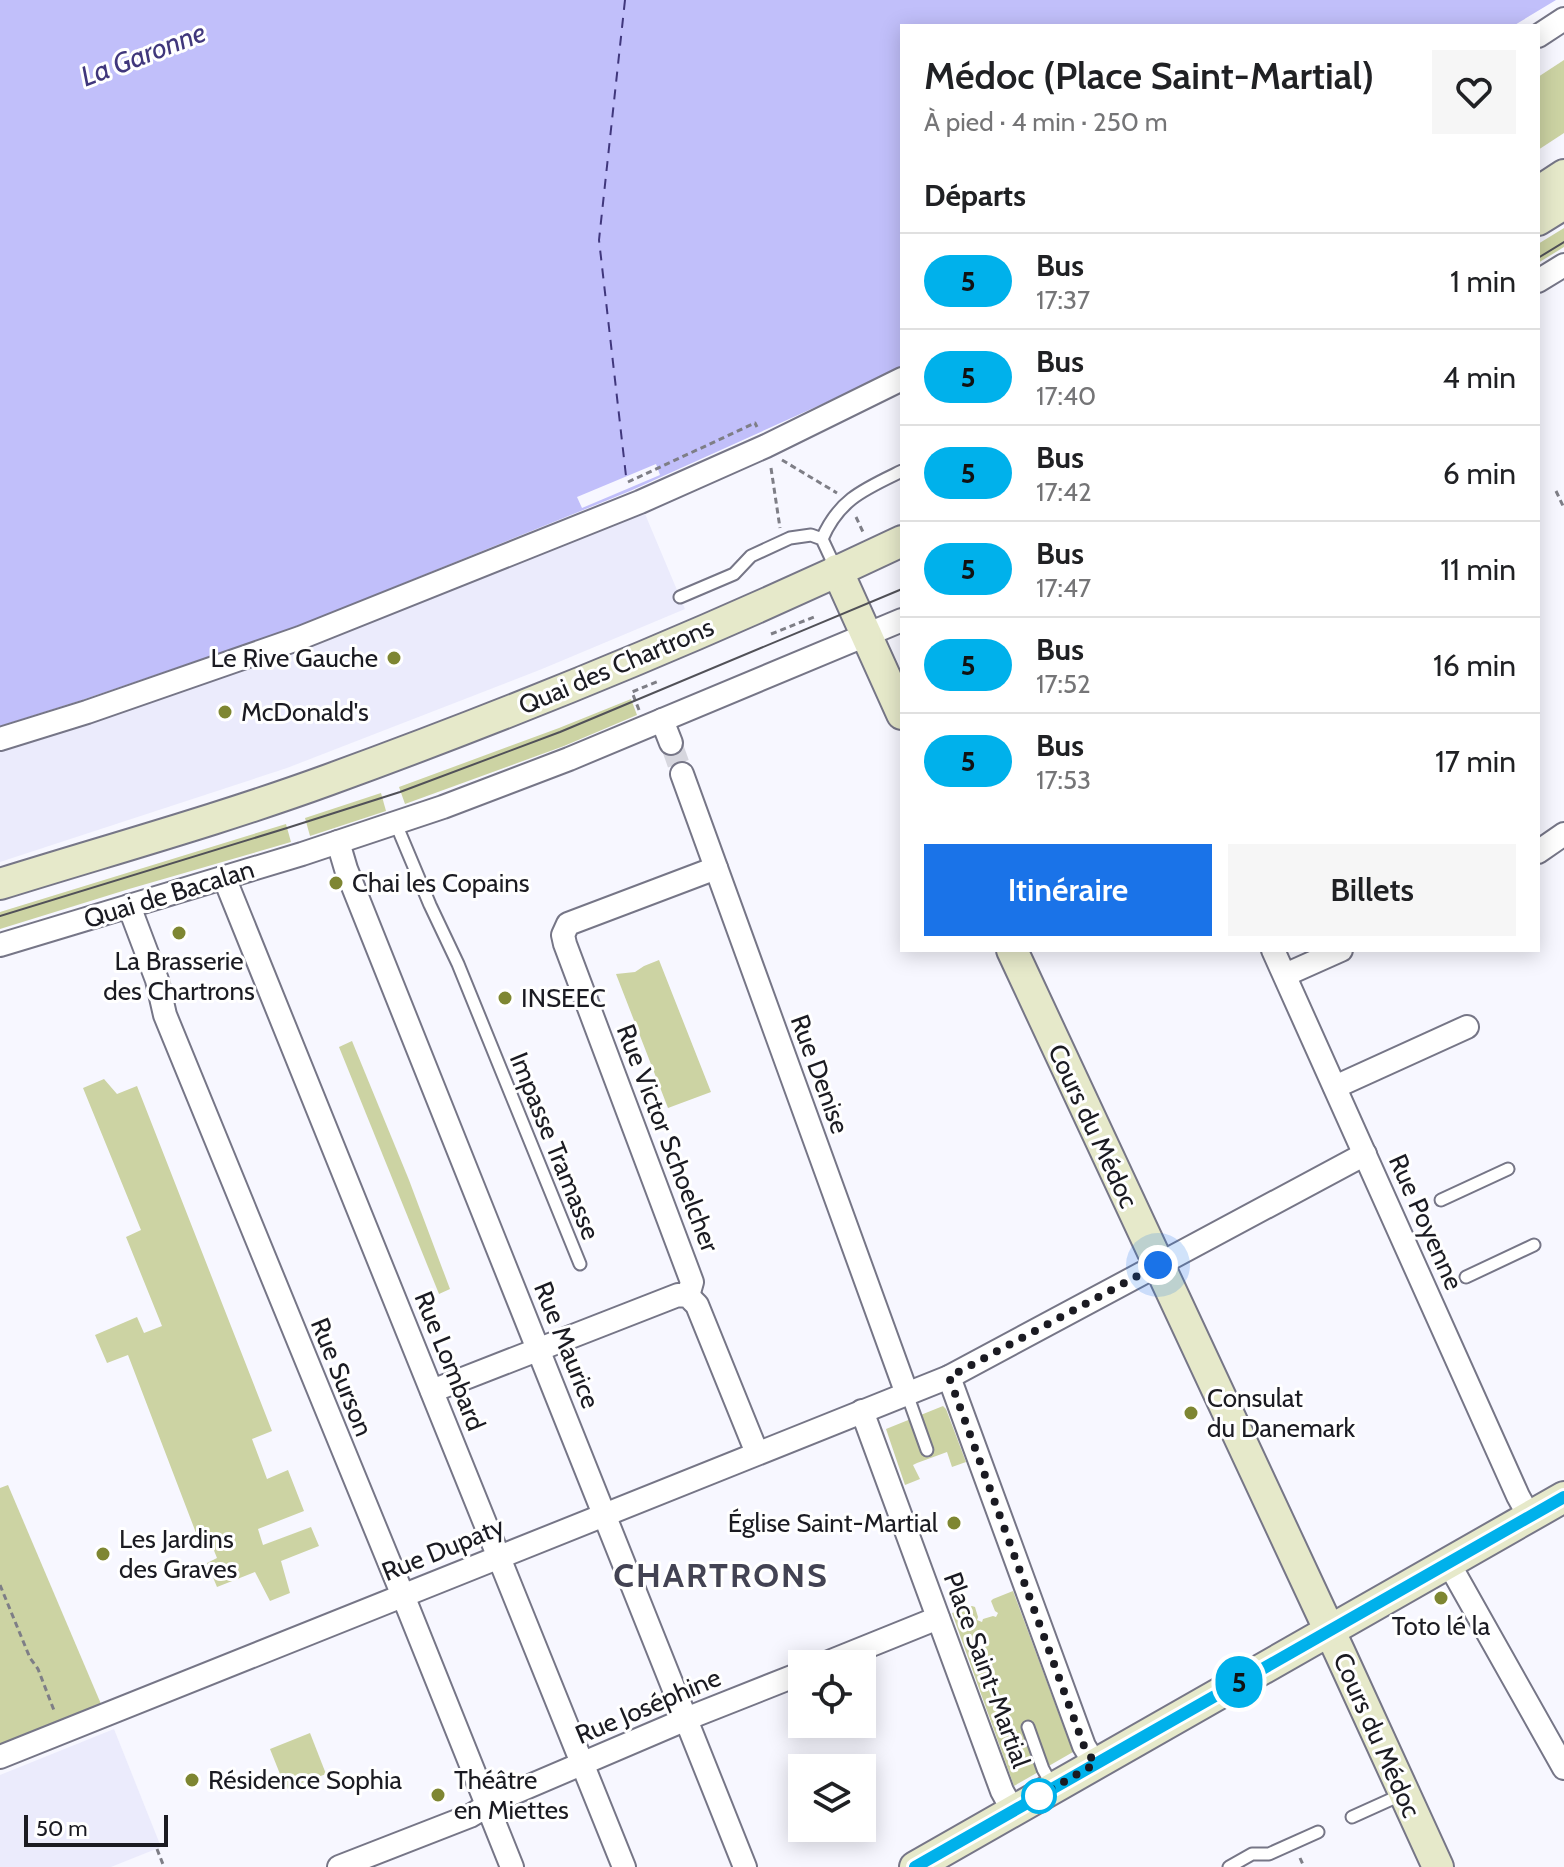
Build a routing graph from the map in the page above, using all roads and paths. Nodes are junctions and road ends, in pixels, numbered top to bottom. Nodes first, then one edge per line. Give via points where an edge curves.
1 (1564, 19) edge
2 (1540, 35) edge
3 (1564, 175) edge
4 (1540, 191) edge
5 (1564, 204) edge
6 (1540, 219) edge
7 (1564, 265) edge
8 (1540, 280) edge
9 (900, 380) edge
10 (759, 431) dead end
11 (782, 460) dead end
12 (770, 467) dead end
13 (900, 472) edge
14 (628, 482) dead end
15 (1556, 491) dead end
16 (848, 500) junction
17 (1564, 508) edge
18 (866, 538) dead end
19 (822, 539) junction
20 (782, 542) junction
21 (900, 542) edge
22 (900, 564) edge
23 (841, 580) junction
24 (680, 597) dead end
25 (814, 617) dead end
26 (900, 621) edge
27 (771, 634) dead end
28 (866, 636) junction
29 (659, 681) dead end
30 (900, 710) edge
31 (652, 718) junction
32 (0, 739) edge
33 (671, 743) tunnel mouth
34 (682, 774) tunnel mouth
35 (328, 788) junction
36 (396, 824) junction
37 (1564, 834) edge
38 (338, 842) junction
39 (1540, 851) edge
40 (716, 868) junction
41 (224, 877) junction
42 (0, 884) edge
43 (0, 896) edge
44 (129, 906) junction
45 (0, 945) edge
46 (1013, 952) edge
47 (1274, 952) edge
48 (1337, 952) edge
49 (1285, 975) junction
50 (1467, 1027) dead end
51 (1335, 1087) junction
52 (1365, 1154) junction
53 (1508, 1169) dead end
54 (1441, 1200) dead end
55 (1534, 1245) dead end
56 (580, 1264) dead end
57 (1158, 1265) junction
58 (1466, 1277) dead end
59 (688, 1296) junction
60 (539, 1349) junction
61 (949, 1377) junction
62 (432, 1391) junction
63 (907, 1394) junction
64 (862, 1411) junction
65 (927, 1450) dead end
66 (757, 1453) junction
67 (1564, 1497) edge
68 (604, 1515) junction
69 (1529, 1516) junction
70 (499, 1557) junction
71 (1448, 1562) junction
72 (0, 1585) edge
73 (403, 1596) junction
74 (938, 1618) junction
75 (1329, 1630) junction
76 (859, 1650) edge
77 (788, 1679) edge
78 (686, 1720) junction
79 (1028, 1727) dead end
80 (52, 1736) junction
81 (0, 1757) edge
82 (583, 1764) junction
83 (1095, 1764) junction
84 (1564, 1768) edge
85 (1053, 1788) junction
86 (1404, 1794) junction
87 (486, 1805) junction
88 (1013, 1811) junction
89 (1352, 1817) dead end
90 (1318, 1832) dead end
91 (157, 1849) dead end
92 (164, 1867) edge
93 (339, 1867) edge
94 (512, 1867) edge
95 (624, 1867) edge
96 (745, 1867) edge
97 (915, 1867) edge
98 (1229, 1867) edge
99 (1438, 1867) edge

1 - 2 street
3 - 4 main road
5 - 6 main road
7 - 8 street
9 - 32 street via 640,502 303,645
10 - 14 path via 755,423
11 - 16 path
12 - 20 path
13 - 16 lane
15 - 17 path
16 - 18 path
16 - 19 lane
19 - 20 lane via 811,535
19 - 23 lane
20 - 24 lane via 751,556 734,574
21 - 23 main road, Quai des Chartrons
22 - 23 main road, Quai des Chartrons
23 - 28 main road
23 - 35 main road, Quai des Chartrons via 555,713 389,776
25 - 27 path
26 - 28 street
28 - 30 main road
28 - 31 street
29 - 31 path via 632,692
31 - 33 street
31 - 36 street via 569,759
34 - 40 street, Rue Denise
35 - 42 main road
35 - 43 main road, Quai de Bacalan
36 - 38 street
36 - 56 lane, Impasse Tramasse
37 - 39 street
38 - 41 street, Quai de Bacalan
38 - 60 street, Rue Maurice
40 - 59 street, Rue Victor Schoelcher via 568,924 563,935 692,1282
40 - 63 street, Rue Denise
41 - 44 street, Quai de Bacalan
41 - 62 street, Rue Lombard
44 - 45 street, Quai de Bacalan
44 - 73 street, Rue Surson via 165,1015
46 - 57 main road, Cours du Médoc
47 - 49 street, Rue Poyenne
48 - 49 street
49 - 51 street, Rue Poyenne
50 - 51 street
51 - 52 street, Rue Poyenne
52 - 57 street, Rue Dupaty
52 - 69 street, Rue Poyenne via 1399,1219
53 - 54 lane
55 - 58 lane
57 - 61 street, Rue Dupaty
57 - 75 main road, Cours du Médoc
59 - 60 street via 678,1295
59 - 66 street via 697,1305
60 - 62 street
60 - 68 street, Rue Maurice
61 - 63 street, Rue Dupaty
61 - 83 street
62 - 70 street, Rue Lombard
63 - 64 street, Rue Dupaty
63 - 65 lane
64 - 66 street, Rue Dupaty
64 - 74 street, Place Saint-Martial
66 - 68 street, Rue Dupaty
67 - 69 main road
68 - 70 street, Rue Dupaty
68 - 78 street, Rue Maurice
69 - 71 main road
70 - 73 street, Rue Dupaty
70 - 82 street, Rue Lombard
71 - 75 main road
71 - 84 street
72 - 80 path via 58,1721 49,1728
73 - 80 street, Rue Dupaty
73 - 87 street, Rue Surson
74 - 76 street
74 - 88 street, Place Saint-Martial
75 - 83 main road
75 - 86 main road, Cours du Médoc
77 - 78 street, Rue Joséphine
78 - 82 street, Rue Joséphine
78 - 96 street, Rue Maurice
79 - 85 lane
80 - 81 street, Rue Dupaty
82 - 87 street, Rue Joséphine
82 - 95 street, Rue Lombard
83 - 85 main road
85 - 88 main road
86 - 89 lane
86 - 99 main road, Cours du Médoc
87 - 93 street, Rue Joséphine
87 - 94 street, Rue Surson
88 - 97 main road
90 - 98 lane
91 - 92 path

